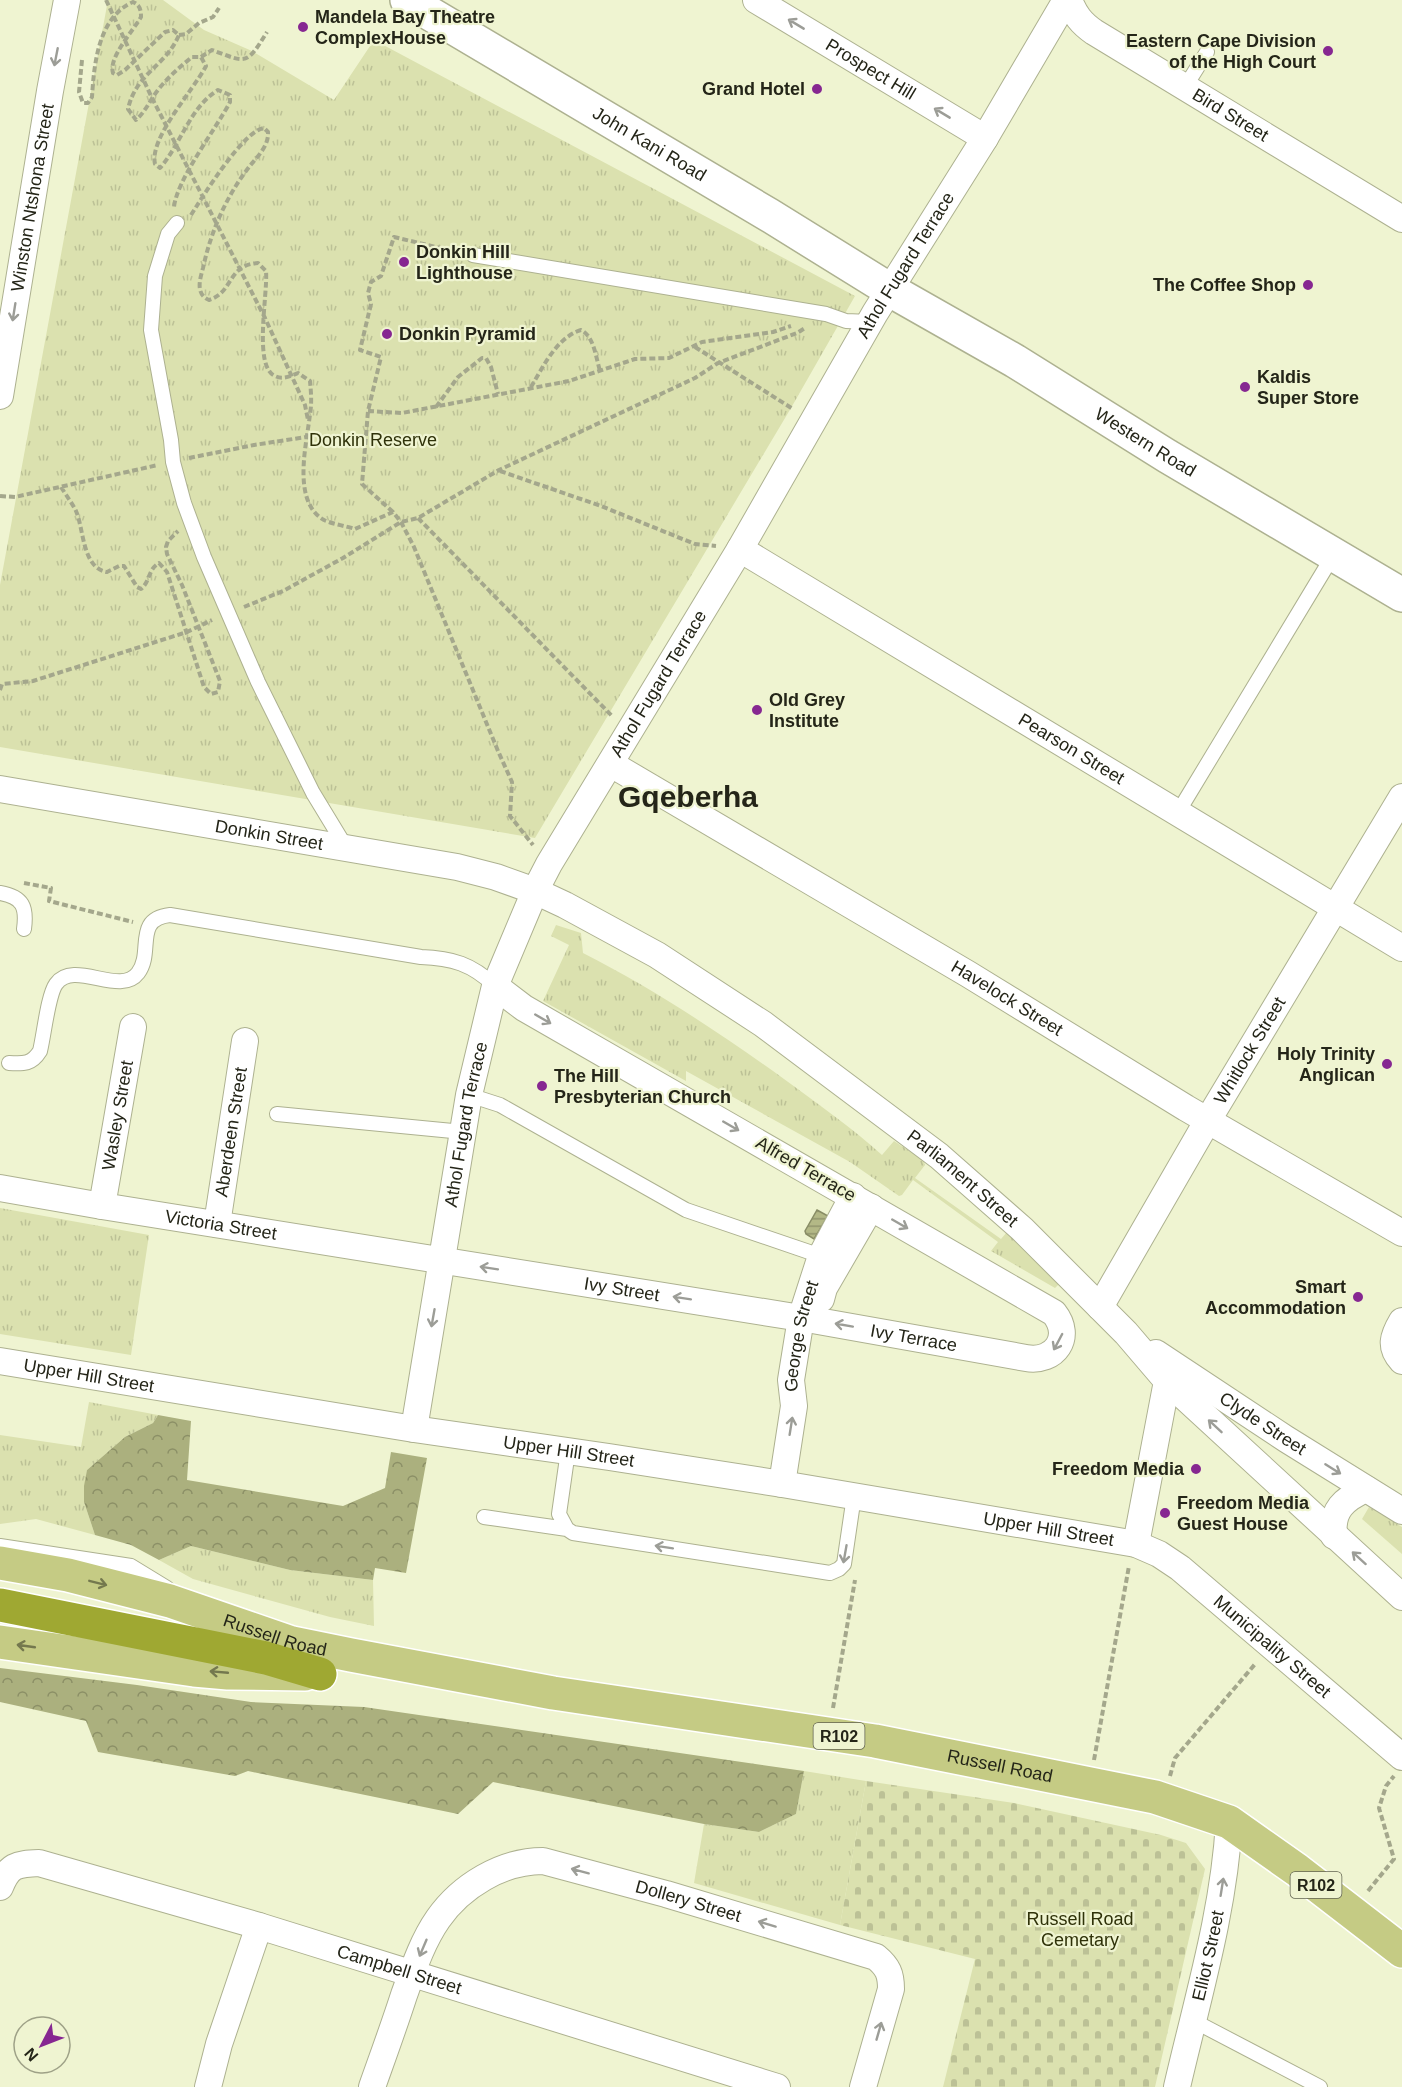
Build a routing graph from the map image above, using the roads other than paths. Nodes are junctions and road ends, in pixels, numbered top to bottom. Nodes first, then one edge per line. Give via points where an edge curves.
1 (67, 0) edge
2 (407, 0) edge
3 (756, 0) edge
4 (1067, 0) edge
5 (1207, 52) dead end
6 (1185, 87) junction
7 (985, 138) junction
8 (1400, 212) edge
9 (177, 223) road end
10 (473, 255) road end
11 (890, 290) junction
12 (870, 322) junction
13 (0, 396) edge
14 (740, 549) junction
15 (1334, 554) junction
16 (1402, 595) edge
17 (611, 764) junction
18 (0, 789) edge
19 (1402, 797) edge
20 (1177, 814) junction
21 (347, 849) junction
22 (535, 891) junction
23 (0, 893) edge
24 (1335, 908) junction
25 (24, 929) dead end
26 (1402, 948) edge
27 (495, 986) junction
28 (133, 1026) dead end
29 (245, 1041) dead end
30 (9, 1063) dead end
31 (469, 1095) junction
32 (277, 1114) dead end
33 (1208, 1120) junction
34 (463, 1132) junction
35 (0, 1188) edge
36 (862, 1202) junction
37 (102, 1206) junction
38 (217, 1224) junction
39 (1402, 1233) edge
40 (821, 1256) junction
41 (442, 1260) junction
42 (1100, 1307) junction
43 (808, 1319) junction
44 (1402, 1321) edge
45 (1126, 1333) junction
46 (1026, 1358) joint
47 (0, 1361) edge
48 (1402, 1361) edge
49 (1167, 1381) junction
50 (414, 1429) junction
51 (567, 1450) junction
52 (782, 1484) junction
53 (1366, 1488) junction
54 (854, 1496) junction
55 (1402, 1510) edge
56 (484, 1517) dead end
57 (567, 1529) junction
58 (1334, 1536) junction
59 (1134, 1544) junction
60 (0, 1546) edge
61 (0, 1563) edge
62 (0, 1586) edge
63 (1402, 1597) edge
64 (0, 1605) edge
65 (210, 1615) junction
66 (0, 1642) edge
67 (292, 1643) junction
68 (320, 1674) junction
69 (553, 1693) junction
70 (1402, 1757) edge
71 (1229, 1822) junction
72 (0, 1887) edge
73 (259, 1926) junction
74 (1402, 1951) edge
75 (412, 1974) junction
76 (1192, 2020) junction
77 (208, 2087) edge
78 (372, 2087) edge
79 (777, 2087) edge
80 (863, 2087) edge
81 (1177, 2087) edge
82 (1320, 2087) edge

1 -> 13 street, Winston Ntshona Street
2 - 11 street, John Kani Road
7 -> 3 street, Prospect Hill
4 - 6 street, Bird Street via 1082,24
4 - 7 street, Athol Fugard Terrace
5 - 6 lane
6 - 8 street, Bird Street
7 - 11 street, Athol Fugard Terrace
9 - 21 lane via 168,234 155,276 151,330 172,462 204,557 258,682 313,793
10 - 12 lane via 826,314 846,321
11 - 12 street, Athol Fugard Terrace
11 - 15 street, Western Road
12 - 14 street, Athol Fugard Terrace
14 - 17 street, Athol Fugard Terrace
14 - 20 street, Pearson Street
15 - 16 street, Western Road
15 - 20 lane
17 - 22 street, Athol Fugard Terrace
17 - 33 street, Havelock Street
18 - 21 street, Donkin Street
19 - 24 street, Whitlock Street
20 - 24 street, Pearson Street
21 - 22 street, Donkin Street via 457,867
22 - 27 street, Athol Fugard Terrace
22 - 42 street, Parliament Street via 657,956 764,1024 831,1073 939,1156 1022,1229
23 - 25 lane via 11,895 22,904 26,915
24 - 26 street, Pearson Street
24 - 33 street, Whitlock Street
27 - 30 lane via 480,971 444,958 161,916 151,923 138,974 121,981 70,975 62,978 51,995 40,1051 29,1063
27 - 31 street, Athol Fugard Terrace
27 -> 36 street, Alfred Terrace via 524,1008
28 - 37 street, Wasley Street
29 - 38 street, Aberdeen Street
31 - 34 street, Athol Fugard Terrace
31 - 40 lane via 500,1105 686,1210
32 - 34 lane
33 - 39 street, Havelock Street
33 - 42 street, Whitlock Street
34 - 41 street, Athol Fugard Terrace
35 - 37 street, Victoria Street
36 - 40 street, George Street
36 - 43 street, George Street
36 -> 46 street, Alfred Terrace via 1054,1312 1061,1322 1060,1342 1042,1358
37 - 38 street, Victoria Street
38 - 41 street, Victoria Street
40 - 43 street, George Street
43 -> 41 street, Ivy Street
41 -> 50 street, Athol Fugard Terrace
42 - 45 street, Parliament Street
46 -> 43 street, Ivy Terrace
52 -> 43 street, George Street via 794,1406 791,1380
44 - 48 street via 1393,1343
45 - 49 street, Parliament Street
45 -> 53 street, Clyde Street
47 - 50 street, Upper Hill Street
58 -> 49 street, Parliament Street
49 - 59 street
50 - 51 street, Upper Hill Street
51 - 52 street, Upper Hill Street
51 - 57 lane via 560,1514
52 - 54 street, Upper Hill Street
53 - 55 street, Clyde Street
53 - 58 street via 1338,1508
54 -> 57 lane via 844,1564 830,1573
54 - 59 street, Upper Hill Street
56 - 57 lane
63 -> 58 street, Parliament Street
59 - 70 street, Municipality Street via 1180,1568
60 - 65 lane via 131,1566
61 -> 65 main road, Russell Road via 68,1575
62 - 67 highway
64 - 68 highway via 266,1658
65 - 67 main road, Russell Road
68 -> 66 main road, Russell Road via 194,1670
67 - 69 main road, Russell Road
68 - 69 main road, Russell Road
69 - 71 main road, Russell Road / R102 via 875,1741 1163,1800
71 - 74 main road, Russell Road / R102
76 -> 71 street, Elliot Street via 1220,1899
72 - 73 street, Campbell Street via 5,1876 19,1864 39,1863
73 - 75 street, Campbell Street
73 - 77 street
75 - 78 street, Dollery Street
75 - 79 street, Campbell Street
80 -> 75 street, Dollery Street via 891,1989 886,1965 876,1957 543,1861 526,1861 486,1876 452,1902 437,1920
76 - 81 street, Elliot Street
76 - 82 lane

